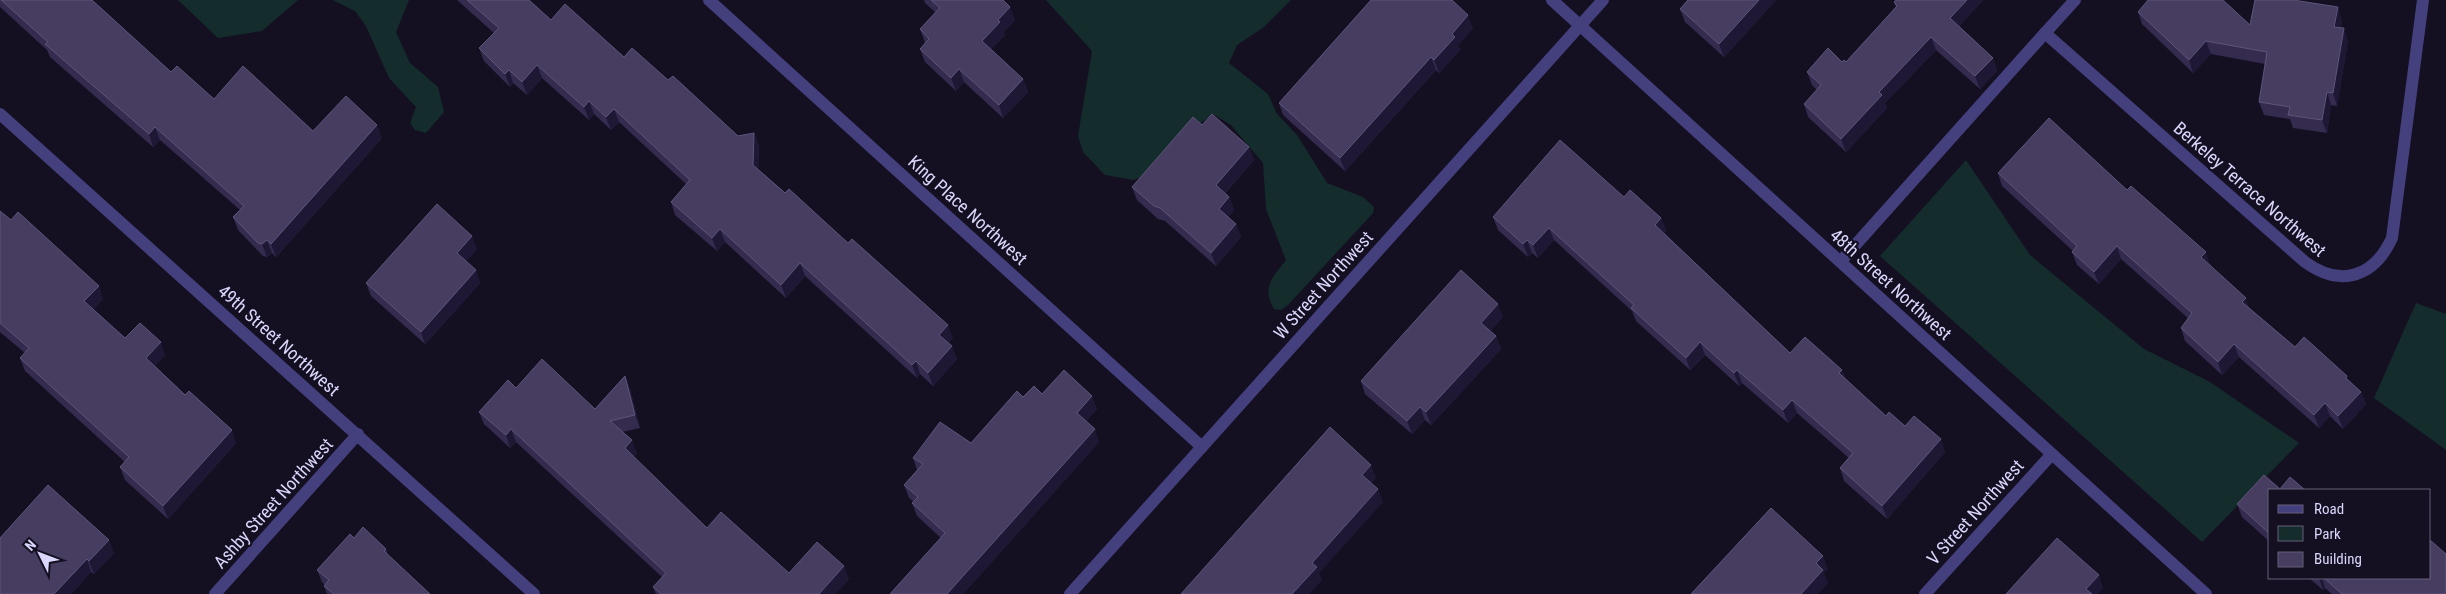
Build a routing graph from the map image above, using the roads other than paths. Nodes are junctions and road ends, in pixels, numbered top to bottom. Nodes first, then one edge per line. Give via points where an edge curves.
1 (710, 0) edge
2 (1552, 0) edge
3 (1603, 0) edge
4 (2075, 0) edge
5 (2423, 0) edge
6 (1580, 25) junction
7 (2046, 33) junction
8 (0, 114) edge
9 (1841, 261) junction
10 (358, 434) junction
11 (1202, 447) junction
12 (2052, 454) junction
13 (215, 594) edge
14 (534, 594) edge
15 (1070, 594) edge
16 (1925, 594) edge
17 (2206, 594) edge

1 - 11 street, King Place Northwest
2 - 6 street, 48th Street Northwest
3 - 6 street, W Street Northwest
4 - 7 street
5 - 7 street, Berkeley Terrace Northwest via 2392,238 2387,250 2371,268 2349,276 2326,274 2305,262
6 - 9 street, 48th Street Northwest
6 - 11 street, W Street Northwest
7 - 9 street
8 - 10 street, 49th Street Northwest
9 - 12 street, 48th Street Northwest
10 - 13 street, Ashby Street Northwest
10 - 14 street, 49th Street Northwest
11 - 15 street, W Street Northwest
12 - 16 street, V Street Northwest
12 - 17 street, 48th Street Northwest

